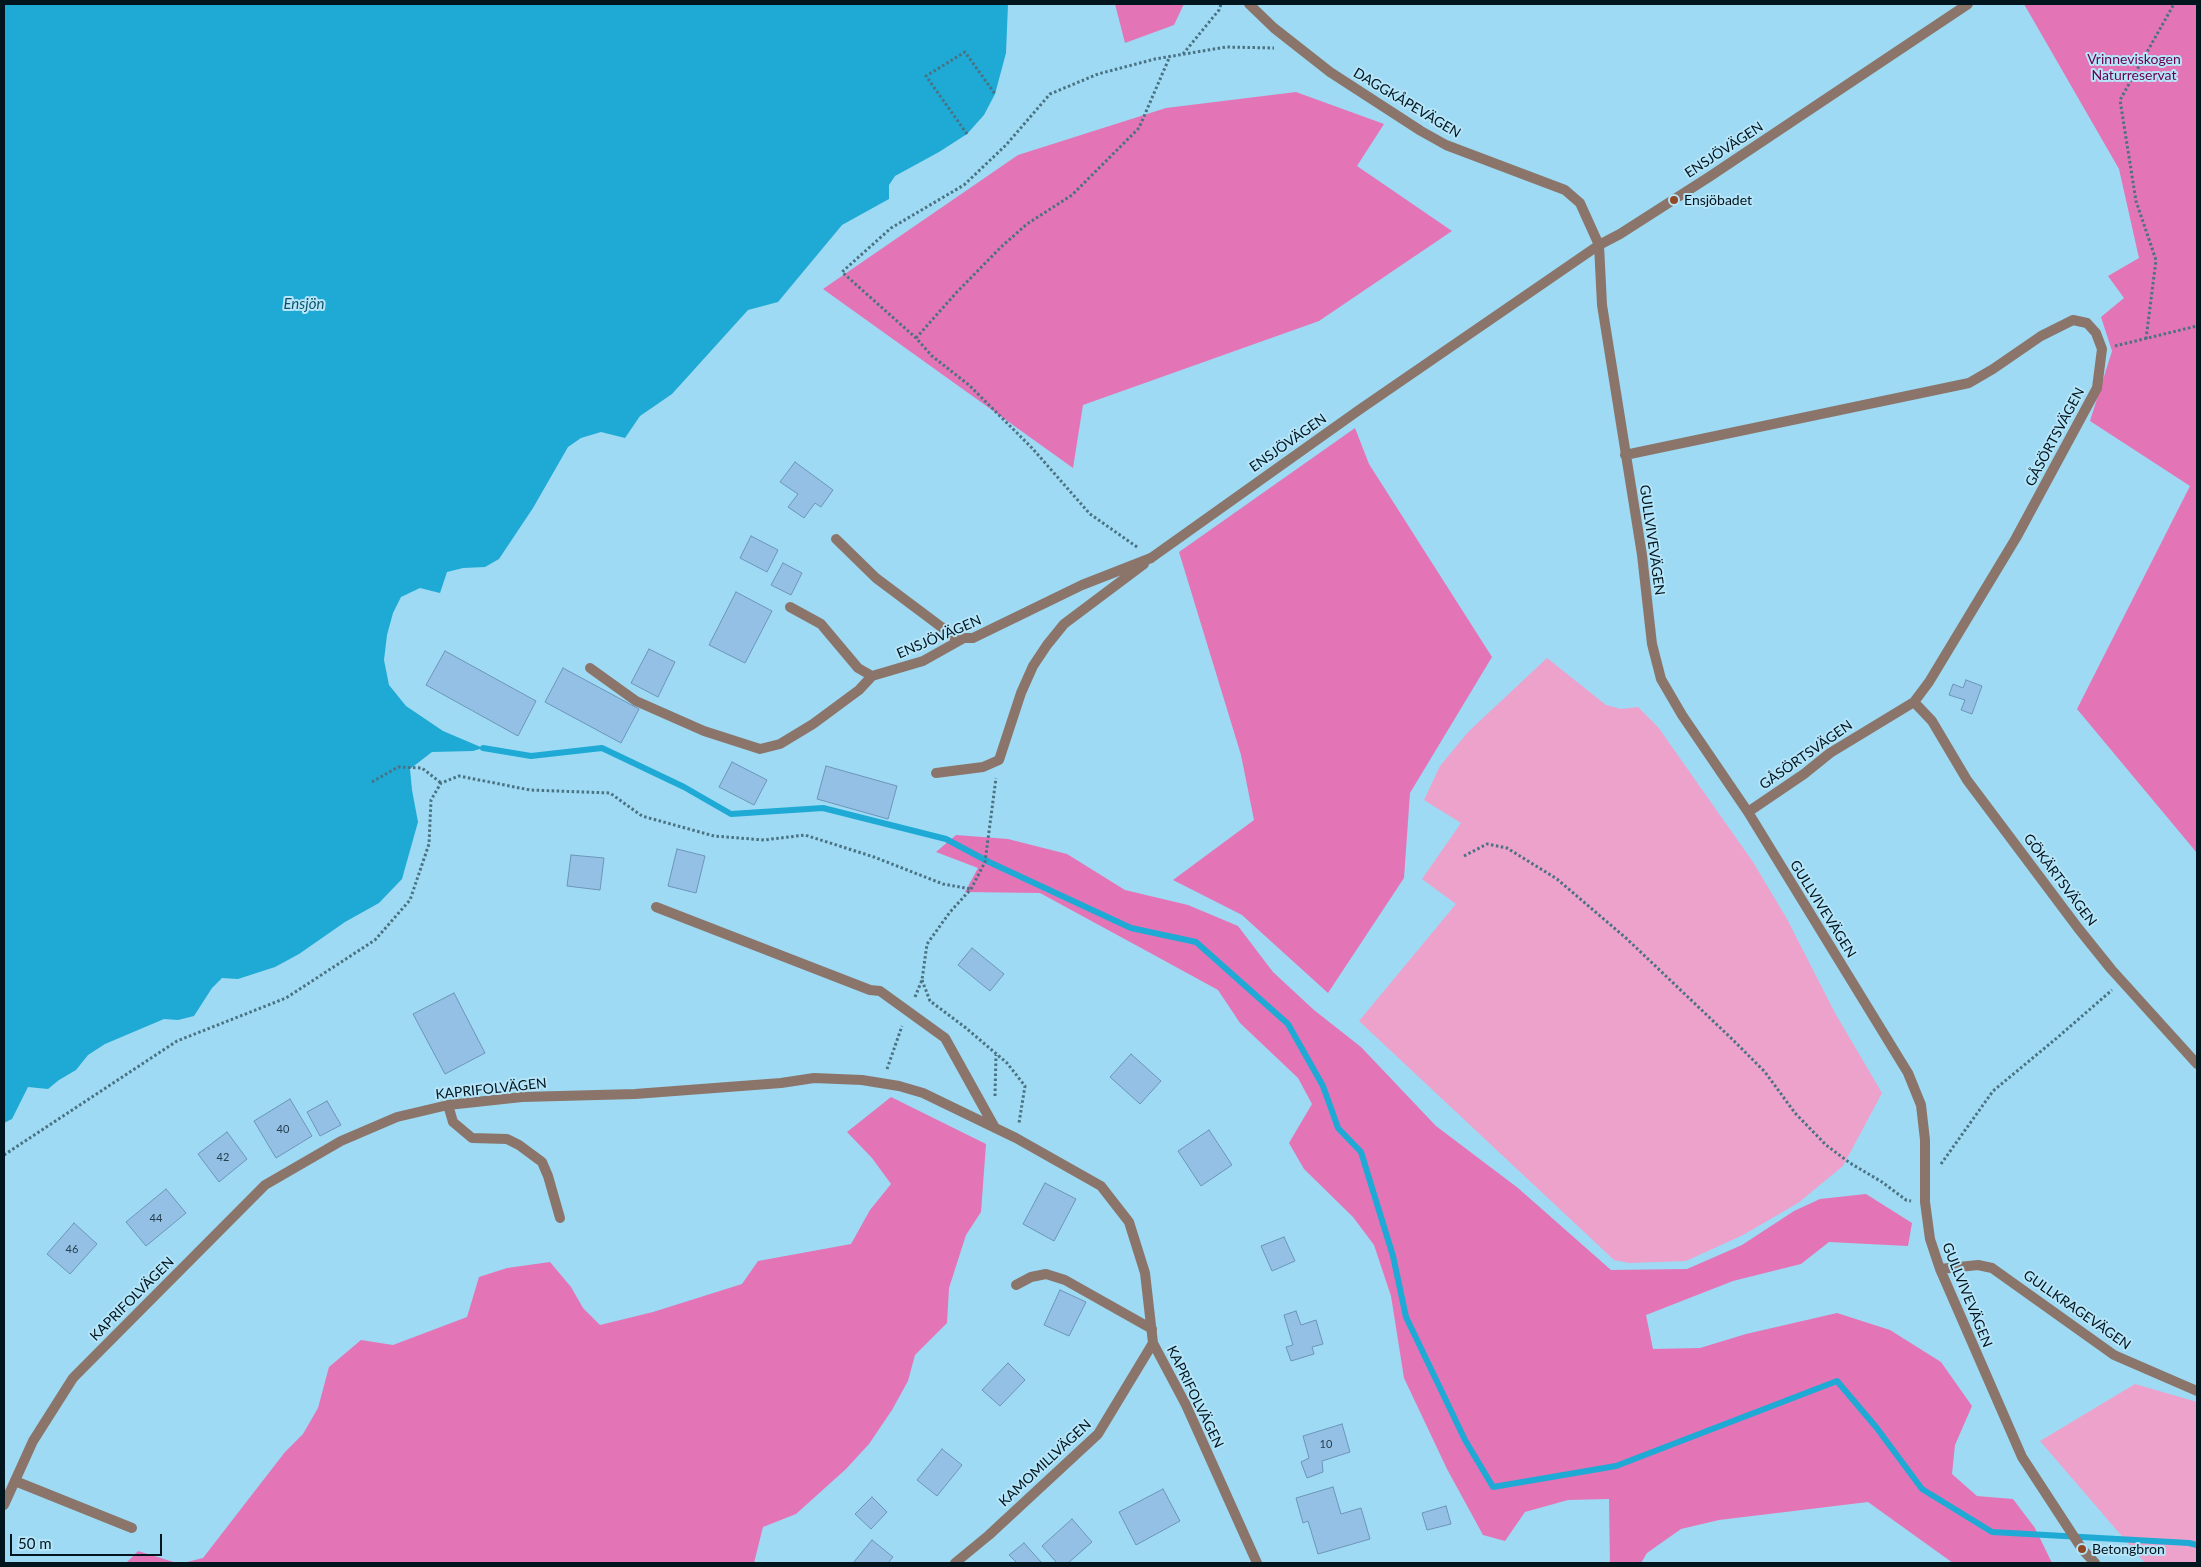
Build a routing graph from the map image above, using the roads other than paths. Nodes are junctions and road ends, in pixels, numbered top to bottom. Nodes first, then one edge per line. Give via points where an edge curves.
1 (1249, 4) edge
2 (1968, 4) edge
3 (1599, 245) junction
4 (1625, 455) junction
5 (836, 539) dead end
6 (1151, 558) junction
7 (790, 607) dead end
8 (964, 638) junction
9 (590, 668) dead end
10 (872, 676) junction
11 (1914, 702) junction
12 (936, 773) dead end
13 (1748, 812) junction
14 (656, 907) dead end
15 (2197, 1064) edge
16 (448, 1105) junction
17 (995, 1128) junction
18 (560, 1218) dead end
19 (1940, 1269) junction
20 (1016, 1285) dead end
21 (1152, 1329) junction
22 (1153, 1343) junction
23 (2197, 1391) edge
24 (15, 1481) junction
25 (4, 1505) edge
26 (132, 1528) dead end
27 (954, 1563) edge
28 (1257, 1563) edge
29 (2095, 1563) edge

1 - 3 street, DAGGKÅPEVÄGEN via 1330,72 1446,146 1565,190 1580,203
2 - 3 street, ENSJÖVÄGEN via 1709,177
3 - 4 street, GULLVIVEVÄGEN via 1602,305
3 - 6 street, ENSJÖVÄGEN
4 - 11 street, GÅSÖRTSVÄGEN via 1969,383 2048,332 2073,320 2087,323 2096,333 2102,349 2097,388 2016,538
4 - 13 street, GULLVIVEVÄGEN via 1642,555 1652,644 1661,678 1682,715
5 - 8 street via 876,578 956,638
6 - 8 street, ENSJÖVÄGEN via 1082,585 973,638
6 - 12 street via 1064,624 1047,645 1021,693 999,760 983,767
7 - 10 street via 821,624 858,668
8 - 10 street, ENSJÖVÄGEN via 923,661
9 - 10 street, ENSJÖVÄGEN via 636,701 760,749 780,744 813,724 859,690
11 - 13 street, GÅSÖRTSVÄGEN via 1830,753
11 - 15 street, GÖKÄRTSVÄGEN via 1932,721 1967,780 2078,928
13 - 19 street, GULLVIVEVÄGEN via 1908,1073 1921,1104 1925,1140 1924,1198 1930,1239
14 - 17 street via 870,990 880,991 945,1038
16 - 17 street, KAPRIFOLVÄGEN via 522,1097 645,1093 814,1078 862,1080 923,1094
16 - 18 street via 453,1122 472,1138 506,1140 519,1145 542,1162
16 - 24 street, KAPRIFOLVÄGEN via 397,1117 341,1141 265,1185 72,1378 33,1441
17 - 21 street, KAPRIFOLVÄGEN via 1101,1186 1129,1222 1145,1273
19 - 23 street, GULLKRAGEVÄGEN via 1978,1265 1992,1268 2114,1355
19 - 29 street, GULLVIVEVÄGEN via 2022,1457 2082,1549
20 - 21 street via 1046,1274 1064,1280
21 - 22 street, KAPRIFOLVÄGEN
22 - 27 street, KAMOMILLVÄGEN via 1098,1434
22 - 28 street, KAPRIFOLVÄGEN via 1186,1405
24 - 25 street, KAPRIFOLVÄGEN
24 - 26 street

